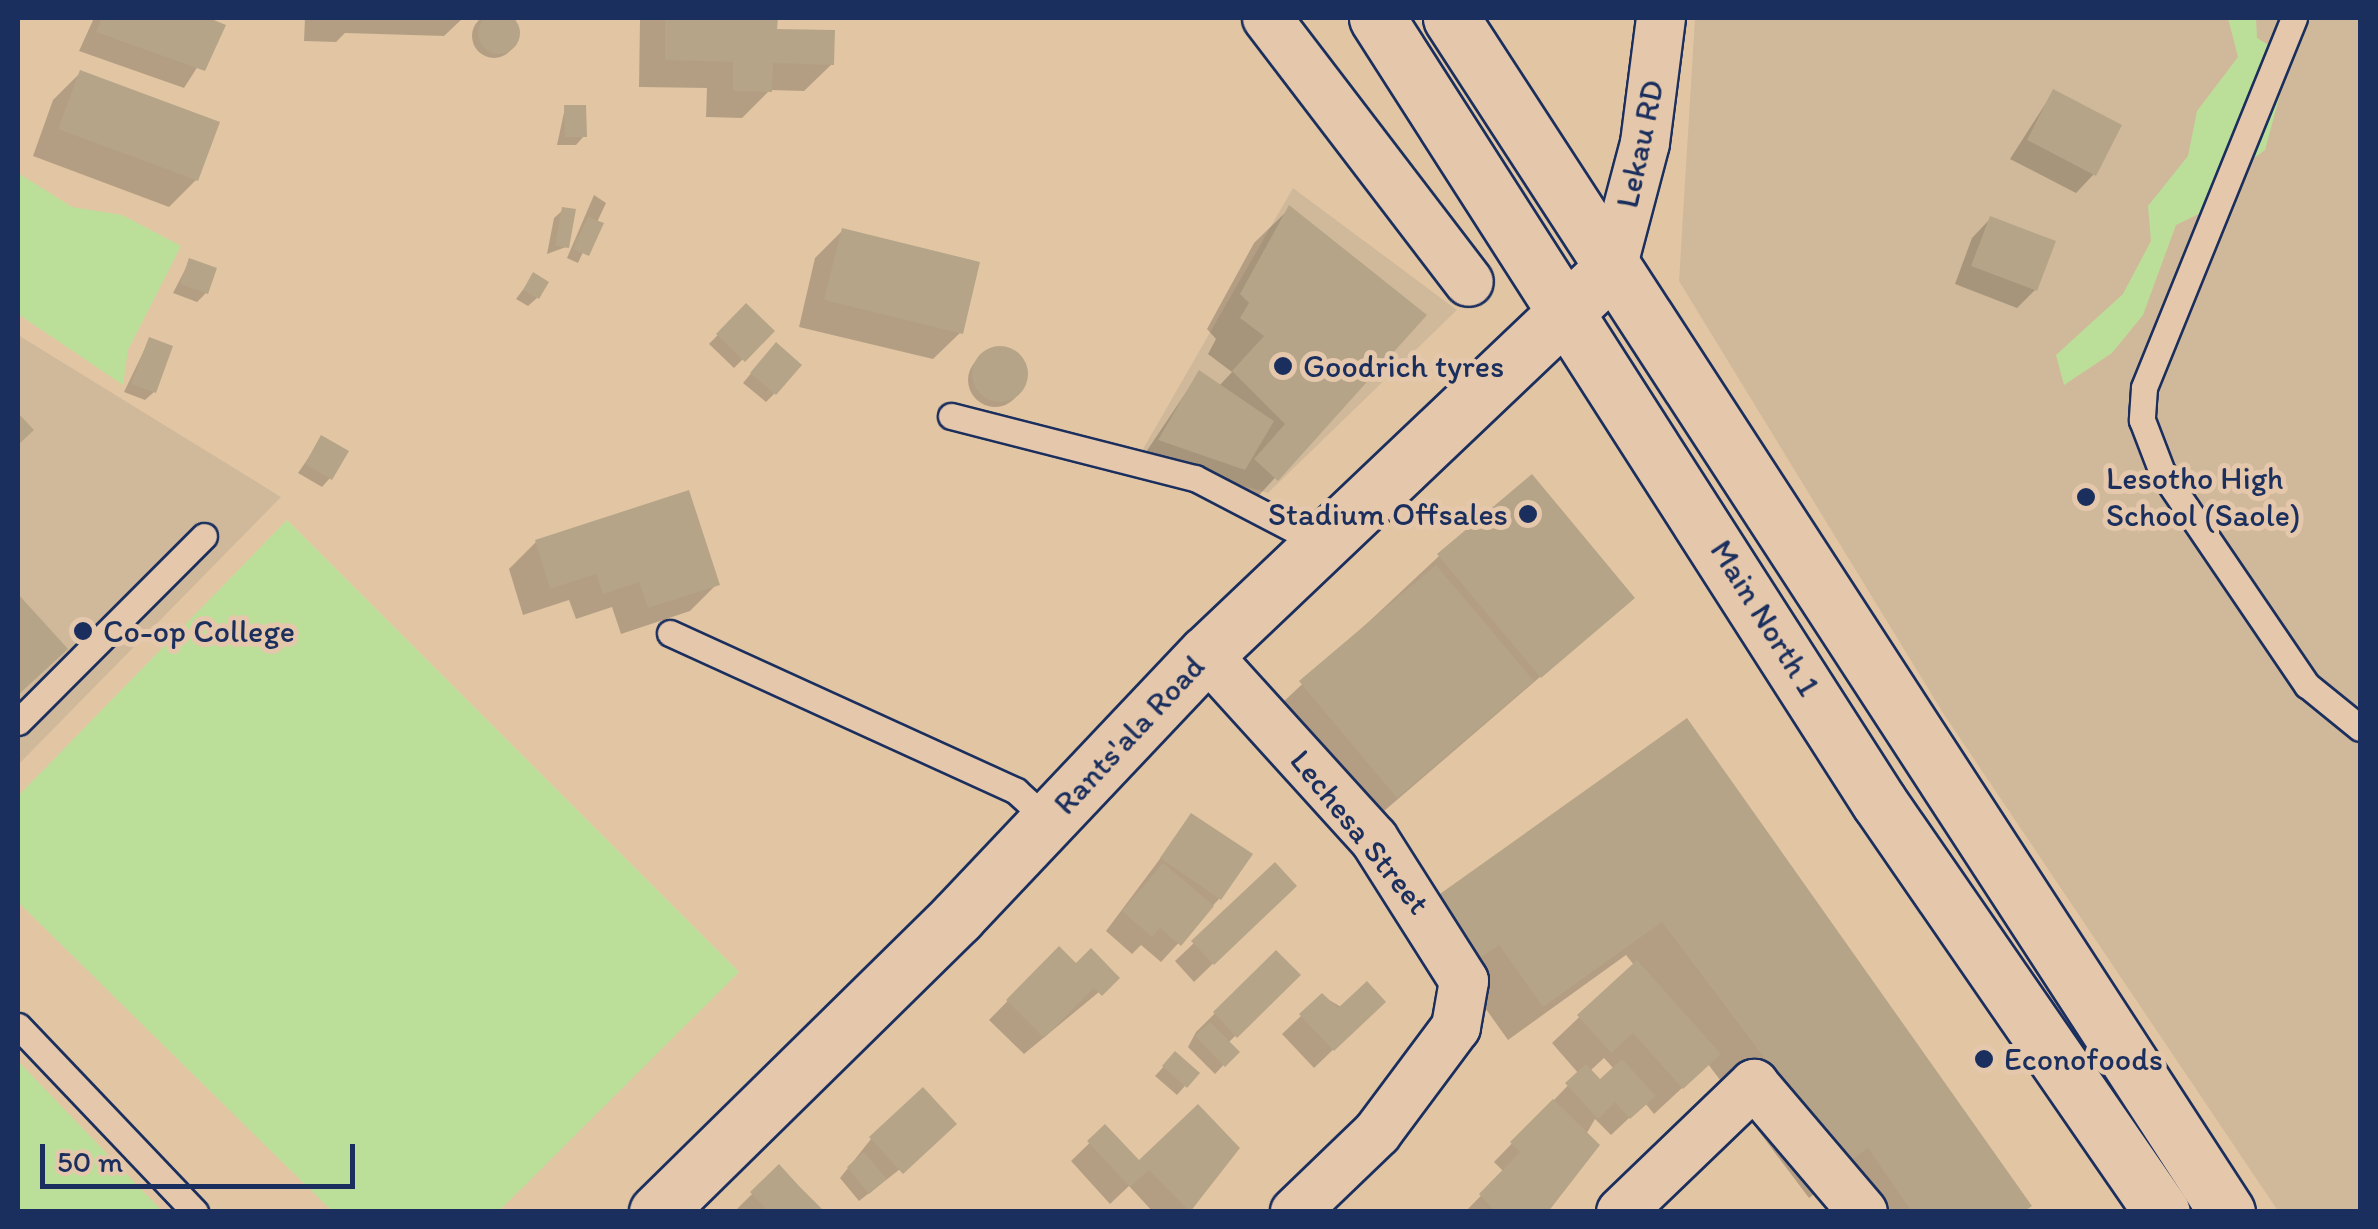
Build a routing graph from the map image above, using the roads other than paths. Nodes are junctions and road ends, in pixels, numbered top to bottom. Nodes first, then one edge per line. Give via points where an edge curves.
1 (1267, 18) edge
2 (1377, 18) edge
3 (1451, 18) edge
4 (1661, 18) edge
5 (2294, 18) edge
6 (1612, 268) junction
7 (1469, 282) dead end
8 (1566, 310) junction
9 (951, 416) dead end
10 (204, 536) dead end
11 (1320, 542) junction
12 (670, 634) dead end
13 (1206, 654) junction
14 (18, 722) edge
15 (2360, 728) edge
16 (1049, 821) junction
17 (18, 1026) edge
18 (2198, 1166) junction
19 (2148, 1206) edge
20 (195, 1212) edge
21 (657, 1212) edge
22 (1295, 1212) edge
23 (1621, 1212) edge
24 (1863, 1212) edge
25 (2226, 1212) edge

1 - 7 street
2 - 8 main road, Main North 1
3 - 6 main road, Main North 1
4 - 6 street, Lekau RD via 1645,143
5 - 15 lane via 2144,388 2142,420 2162,472 2306,685
6 - 8 main road, Rants'ala Road
6 - 18 main road, Main North 1
8 - 11 main road, Rants'ala Road
8 - 19 main road, Main North 1 via 1879,802
9 - 11 lane via 1196,478
10 - 14 lane
11 - 13 main road, Rants'ala Road
12 - 16 lane via 1016,790
13 - 16 main road, Rants'ala Road
13 - 22 street, Lechesa Street via 1374,839 1464,981 1456,1026 1377,1134
16 - 21 main road, Rants'ala Road
17 - 20 lane
18 - 19 street
18 - 25 main road, Main North 1
23 - 24 street via 1754,1084

